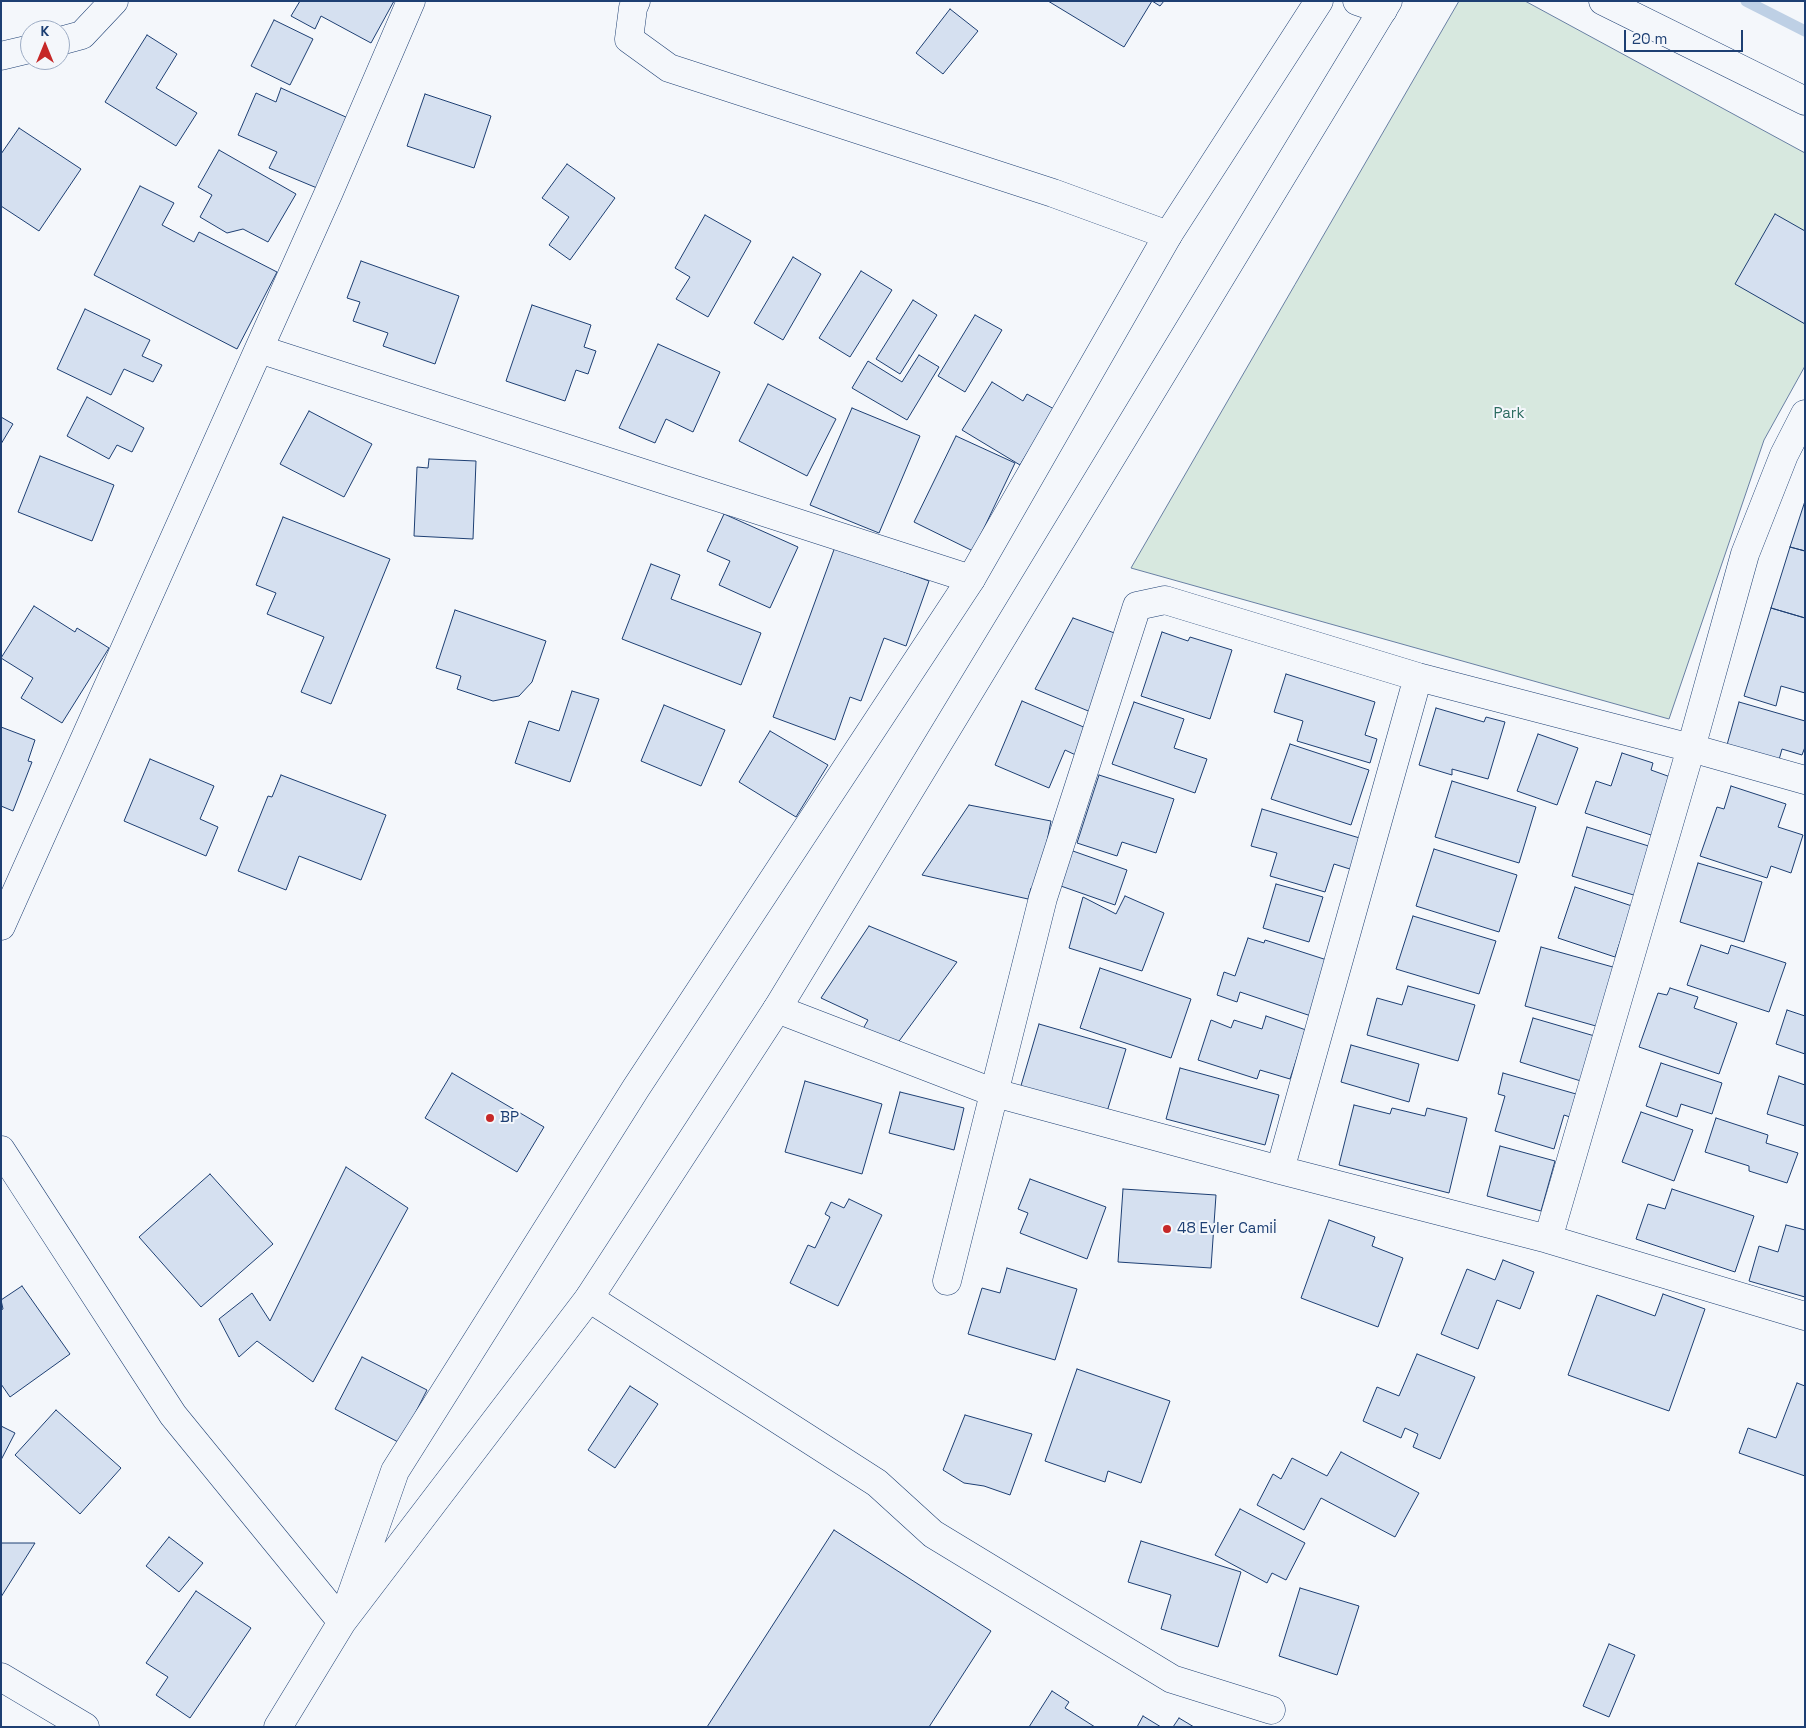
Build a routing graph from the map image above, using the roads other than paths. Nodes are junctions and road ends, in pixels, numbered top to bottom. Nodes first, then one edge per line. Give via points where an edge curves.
1 (114, 1) edge
2 (411, 1) edge
3 (636, 1) edge
4 (1319, 1) edge
5 (1357, 1) edge
6 (1603, 1) edge
7 (1386, 6) edge
8 (70, 38) edge
9 (20, 51) edge
10 (1, 56) edge
11 (1805, 101) edge
12 (1168, 235) junction
13 (259, 349) junction
14 (1805, 414) edge
15 (971, 579) junction
16 (1418, 677) junction
17 (1691, 748) junction
18 (1805, 780) edge
19 (1, 926) edge
20 (777, 1008) junction
21 (995, 1093) junction
22 (1, 1150) edge
23 (1280, 1170) junction
24 (1548, 1238) junction
25 (947, 1281) dead end
26 (589, 1298) junction
27 (1805, 1316) edge
28 (342, 1622) junction
29 (1, 1677) edge
30 (1271, 1710) dead end
31 (86, 1727) edge
32 (278, 1727) edge

1 - 8 street via 82,35
2 - 13 street
3 - 12 street via 629,39 668,68 1053,193
4 - 12 street
5 - 7 street
6 - 11 street
7 - 20 street
9 - 10 street
12 - 15 street
13 - 15 street
13 - 19 street
14 - 17 street via 1784,455 1745,554
15 - 28 street via 636,1088 395,1471
16 - 17 street
16 - 21 street via 1165,600 1137,606 1043,898
16 - 23 street
17 - 18 street
17 - 24 street
20 - 21 street
20 - 26 street
21 - 23 street
21 - 25 street
22 - 28 street via 173,1415
23 - 24 street
24 - 27 street
26 - 28 street
26 - 30 street via 877,1483 933,1534 1172,1679
28 - 32 street
29 - 31 street

